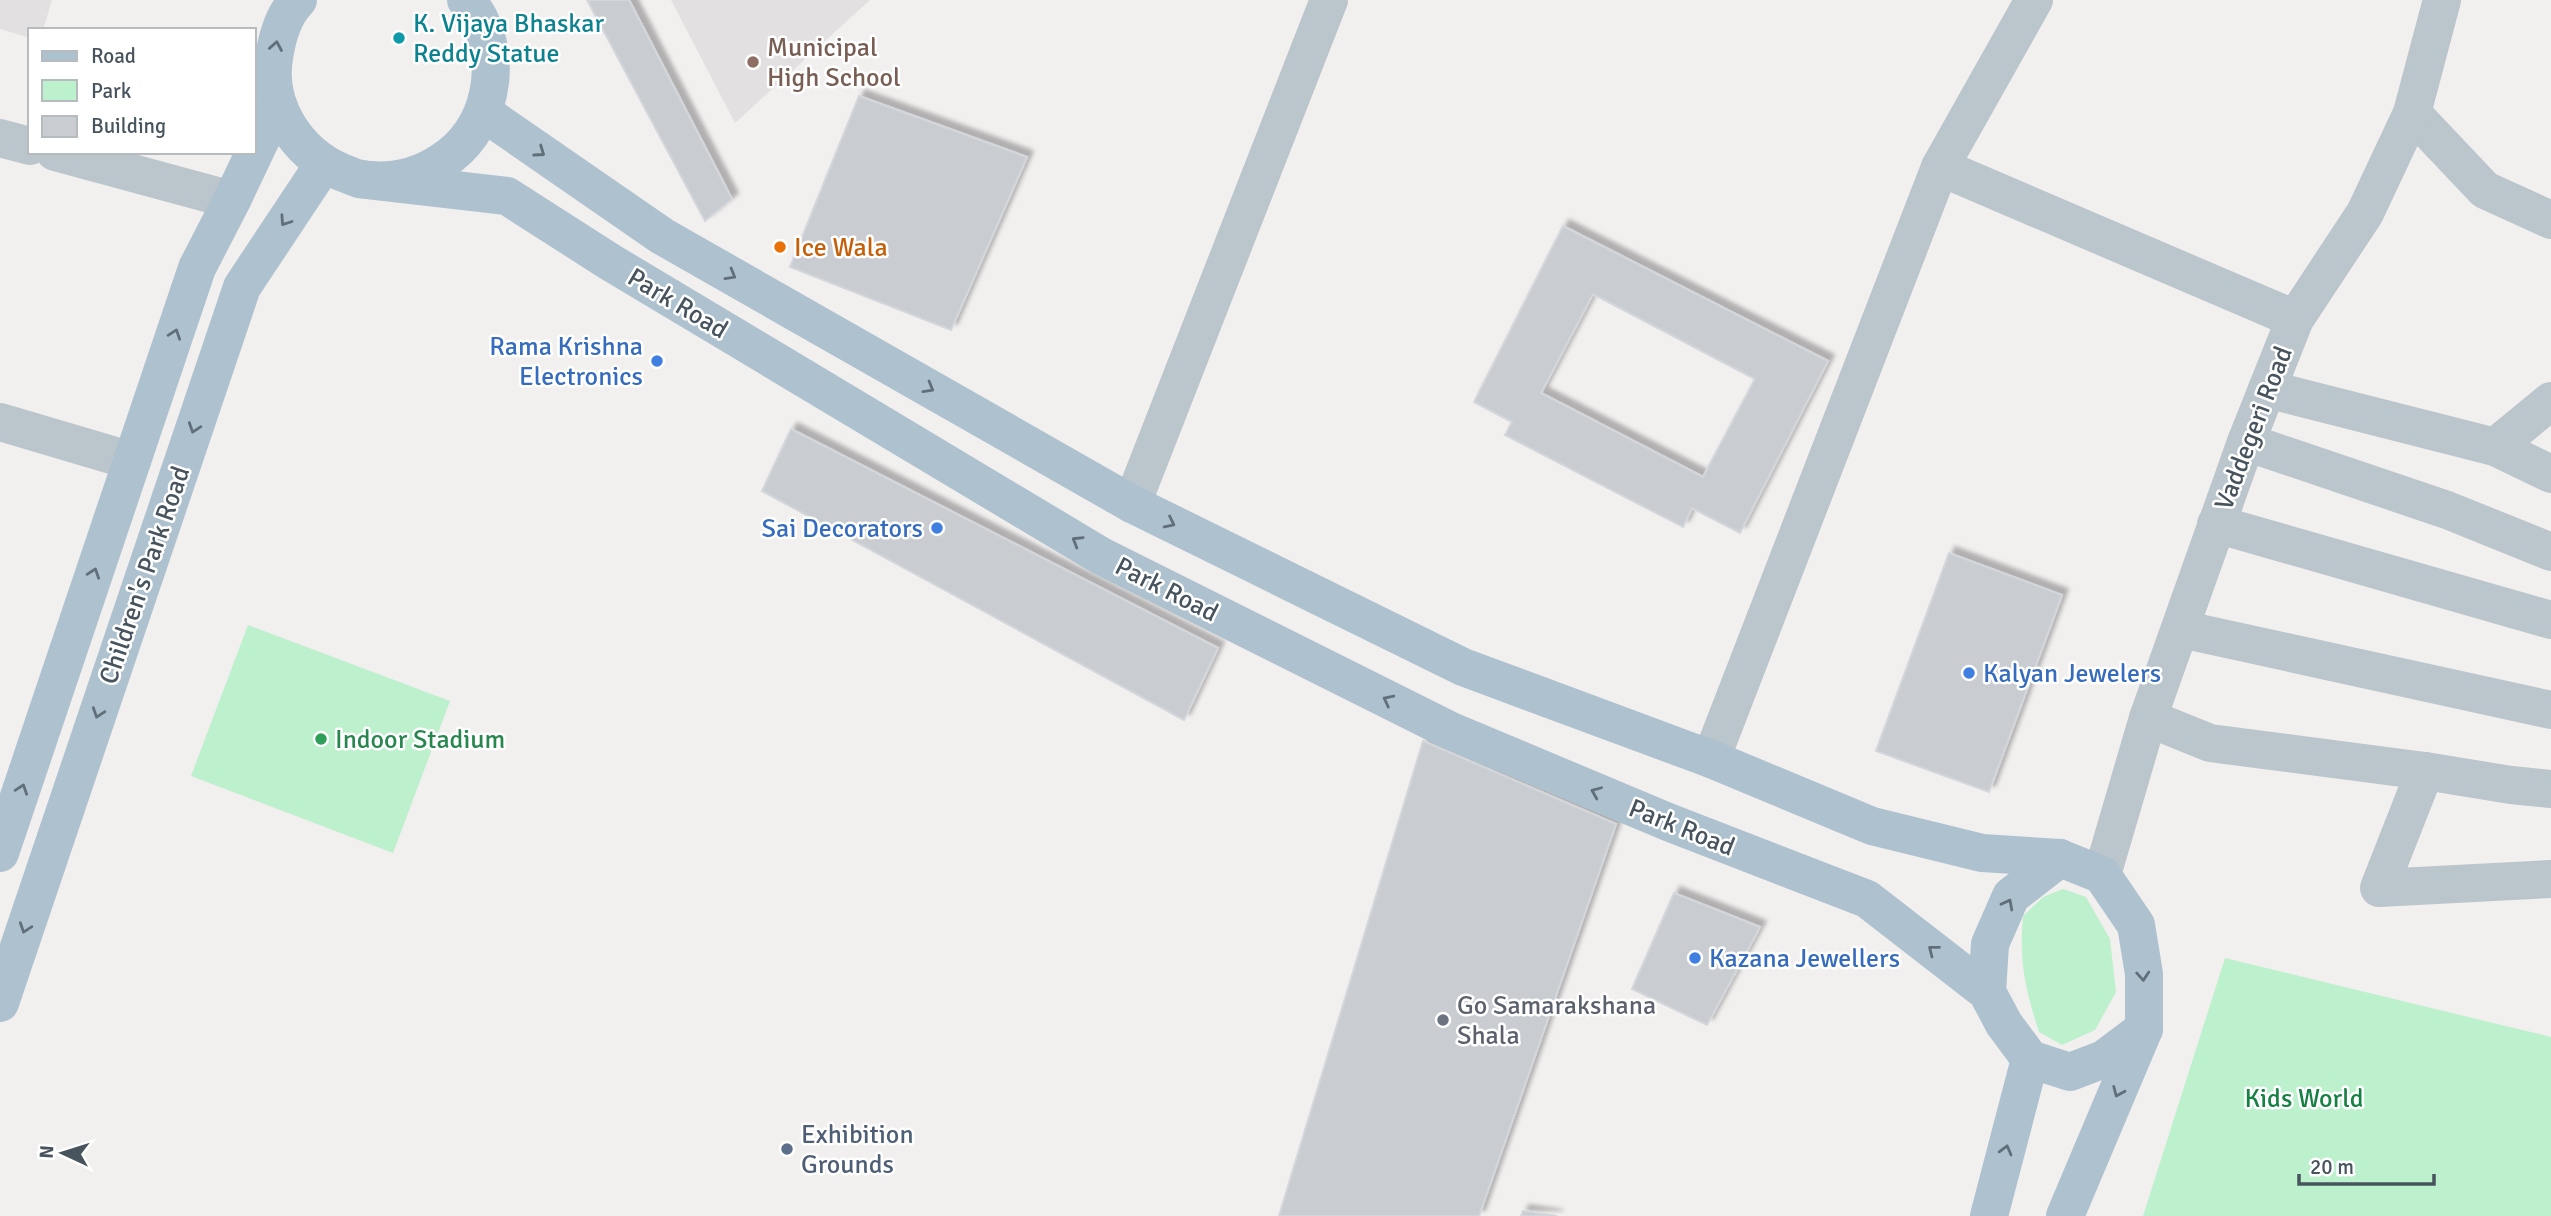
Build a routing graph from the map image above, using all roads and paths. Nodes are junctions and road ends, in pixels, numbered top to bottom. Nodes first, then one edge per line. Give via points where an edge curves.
1 (298, 0) edge
2 (466, 0) edge
3 (1329, 0) edge
4 (2034, 0) edge
5 (2442, 0) edge
6 (277, 105) junction
7 (484, 113) junction
8 (2412, 113) junction
9 (0, 138) edge
10 (28, 145) edge
11 (256, 149) edge
12 (62, 154) edge
13 (254, 154) edge
14 (323, 164) junction
15 (1940, 167) junction
16 (359, 179) junction
17 (232, 200) junction
18 (2551, 220) edge
19 (2295, 319) junction
20 (2267, 388) junction
21 (2551, 401) edge
22 (0, 422) edge
23 (2246, 442) junction
24 (2495, 447) junction
25 (132, 461) junction
26 (2551, 474) edge
27 (1132, 504) junction
28 (2216, 524) junction
29 (2551, 552) edge
30 (2551, 621) edge
31 (2181, 629) junction
32 (2551, 710) edge
33 (2148, 719) junction
34 (1711, 759) junction
35 (2425, 771) junction
36 (2551, 789) edge
37 (0, 853) edge
38 (2060, 858) junction
39 (2102, 875) junction
40 (2551, 879) edge
41 (1987, 992) junction
42 (0, 1003) edge
43 (2144, 1029) junction
44 (2030, 1059) junction
45 (1989, 1216) edge
46 (2065, 1216) edge

6 -> 1 main road via 272,71 277,36
2 - 7 main road via 487,37 492,76
3 - 27 street
4 - 15 street
5 - 8 street, Vaddegeri Road
6 - 11 main road, Children's Park Road
6 - 14 main road via 295,138
7 - 16 main road via 463,145 433,169 397,180
7 -> 27 main road, Park Road via 662,236
8 - 18 street via 2485,190
8 - 19 street, Vaddegeri Road via 2365,213
9 - 10 street
12 - 17 street
13 - 17 main road, Children's Park Road
14 - 16 main road
14 -> 42 main road, Children's Park Road via 242,286
15 - 19 street
15 - 34 street
41 -> 16 main road, Park Road via 1867,899 1451,731 1101,556 507,196
25 -> 17 main road, Children's Park Road via 197,268
19 - 20 street, Vaddegeri Road
20 - 23 street, Vaddegeri Road
20 - 24 street
21 - 24 street
22 - 25 street
23 - 28 street, Vaddegeri Road
23 - 29 street via 2447,510
24 - 26 street
37 -> 25 main road, Children's Park Road
27 -> 34 main road, Park Road via 1463,667
28 - 30 street
28 - 31 street, Vaddegeri Road
31 - 32 street
31 - 33 street, Vaddegeri Road
33 - 35 street via 2210,743
33 - 39 street, Vaddegeri Road
34 - 38 main road, Park Road via 1872,826 1982,853
35 - 36 street
35 - 40 street via 2379,888
38 - 39 main road
41 -> 38 main road via 1990,944 2011,896
39 -> 43 main road via 2136,925 2144,974
41 - 44 main road
43 - 44 main road via 2104,1059 2070,1072
43 -> 46 main road
45 -> 44 main road

